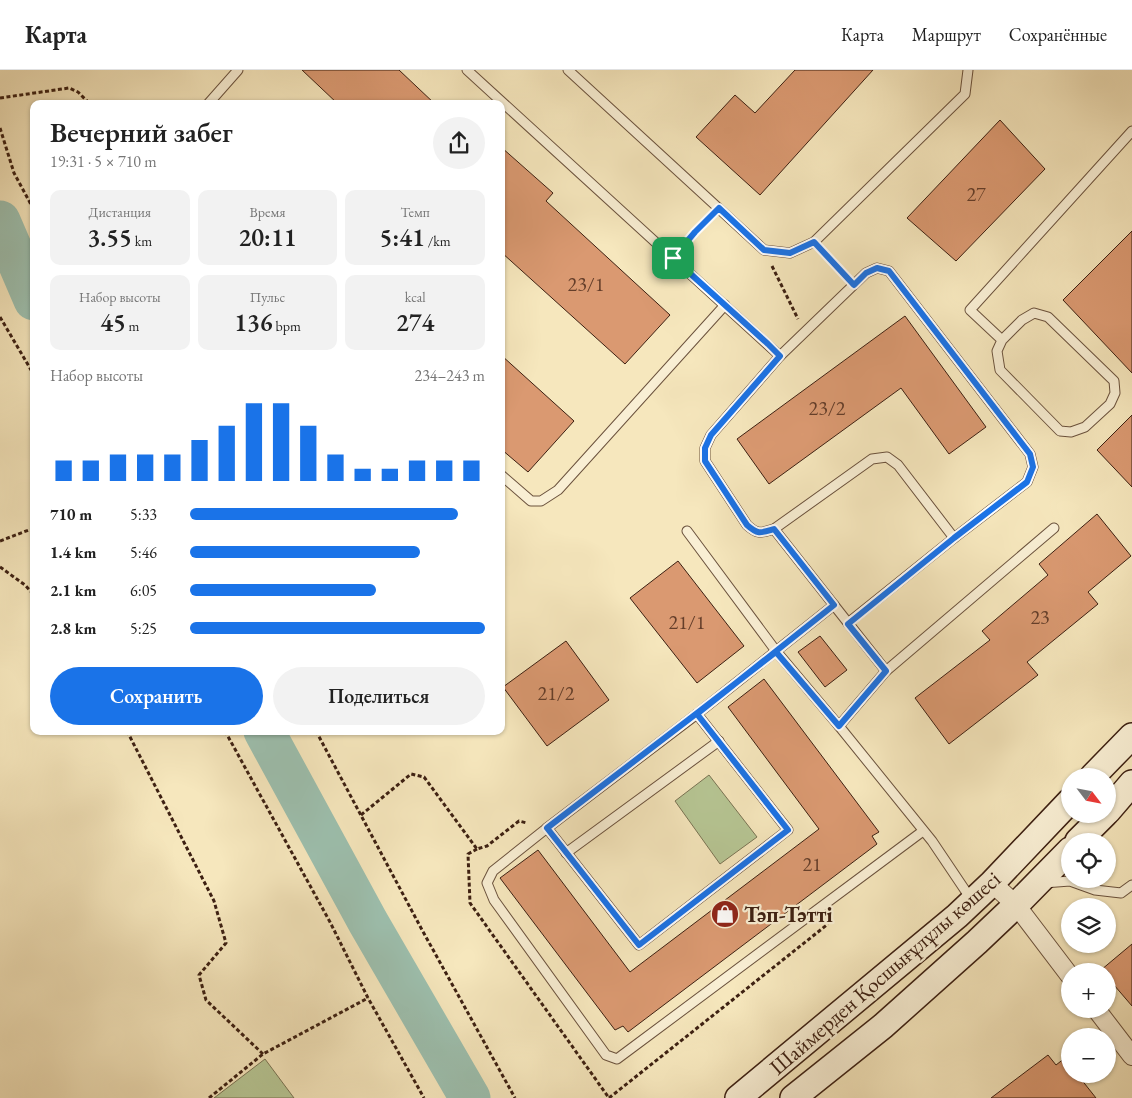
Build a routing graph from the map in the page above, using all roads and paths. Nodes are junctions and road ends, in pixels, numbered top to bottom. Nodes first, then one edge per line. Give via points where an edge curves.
1 (238, 70) edge
2 (467, 70) edge
3 (568, 70) edge
4 (968, 70) edge
5 (0, 98) edge
6 (86, 100) edge
7 (212, 100) edge
8 (500, 100) edge
9 (505, 105) edge
10 (0, 128) edge
11 (1132, 131) edge
12 (30, 203) edge
13 (719, 208) junction
14 (814, 242) junction
15 (764, 250) junction
16 (673, 258) junction
17 (854, 285) junction
18 (725, 305) junction
19 (0, 317) edge
20 (804, 333) junction
21 (1002, 340) junction
22 (780, 356) junction
23 (30, 368) edge
24 (505, 478) edge
25 (1054, 528) dead end
26 (774, 529) junction
27 (30, 530) edge
28 (687, 531) dead end
29 (954, 538) junction
30 (0, 542) edge
31 (0, 567) edge
32 (30, 590) edge
33 (834, 605) junction
34 (848, 624) junction
35 (776, 652) junction
36 (886, 671) junction
37 (697, 714) junction
38 (839, 726) junction
39 (129, 735) edge
40 (227, 735) edge
41 (318, 735) edge
42 (1132, 736) edge
43 (719, 741) junction
44 (1101, 768) edge
45 (1132, 782) edge
46 (1116, 801) edge
47 (1061, 810) edge
48 (361, 815) junction
49 (1096, 823) edge
50 (547, 828) junction
51 (923, 831) junction
52 (1086, 833) edge
53 (477, 849) junction
54 (566, 853) junction
55 (1061, 859) edge
56 (992, 883) junction
57 (1037, 884) junction
58 (1132, 885) edge
59 (973, 901) junction
60 (1016, 905) junction
61 (835, 919) dead end
62 (1061, 964) edge
63 (368, 998) junction
64 (1103, 1018) edge
65 (263, 1054) junction
66 (1132, 1056) edge
67 (209, 1098) edge
68 (424, 1098) edge
69 (515, 1098) edge
70 (609, 1098) edge
71 (738, 1098) edge
72 (793, 1098) edge

1 - 7 lane
2 - 8 lane
3 - 13 lane
4 - 14 lane via 965,94
5 - 6 path via 69,88
9 - 16 lane
10 - 12 path via 14,173
11 - 21 lane via 970,310
13 - 15 lane
13 - 16 path
14 - 15 lane via 790,253
14 - 17 path
15 - 20 path
16 - 18 lane
17 - 20 lane
17 - 29 lane via 866,273 877,268 889,271 1030,454 1033,467 1027,482
18 - 22 lane
18 - 24 lane via 558,490 541,501 531,501
19 - 23 path
20 - 22 lane
21 - 21 lane via 1034,313 1048,317 1114,381 1115,393 1110,404 1085,427 1070,432 1060,431 1000,370 996,351
22 - 26 lane via 711,435 705,448 705,461 747,525 761,533
25 - 36 lane
26 - 29 lane via 872,458 887,457 898,465
26 - 33 lane
27 - 30 path
28 - 35 lane
29 - 34 lane
31 - 32 path
33 - 34 lane
33 - 35 lane
34 - 36 lane
35 - 37 lane
35 - 38 lane
36 - 38 lane
37 - 43 lane
37 - 50 lane
38 - 51 lane
39 - 65 path via 214,901 226,943 199,975 206,1000
40 - 63 path
41 - 48 path
42 - 44 main road
43 - 54 lane
43 - 54 lane via 788,830 639,945
45 - 46 main road
47 - 56 main road, Шаймерден Қосшығұлұлы көшесі
48 - 53 path via 411,774 424,778
48 - 69 path
49 - 52 main road
50 - 51 lane via 493,871 487,883 494,900 606,1055 617,1059
50 - 53 path via 519,821 487,846
50 - 54 lane
51 - 59 lane
53 - 70 path via 468,854 470,903
55 - 57 main road, Шаймерден Қосшығұлұлы көшесі
56 - 59 main road, Шаймерден Қосшығұлұлы көшесі
56 - 60 street
57 - 58 lane via 1070,881 1095,890 1121,894
57 - 60 main road, Шаймерден Қосшығұлұлы көшесі
59 - 71 main road, Шаймерден Қосшығұлұлы көшесі
60 - 62 street
60 - 72 main road, Шаймерден Қосшығұлұлы көшесі via 883,1026
61 - 70 path
63 - 65 path
63 - 68 path
64 - 66 street
65 - 67 path

